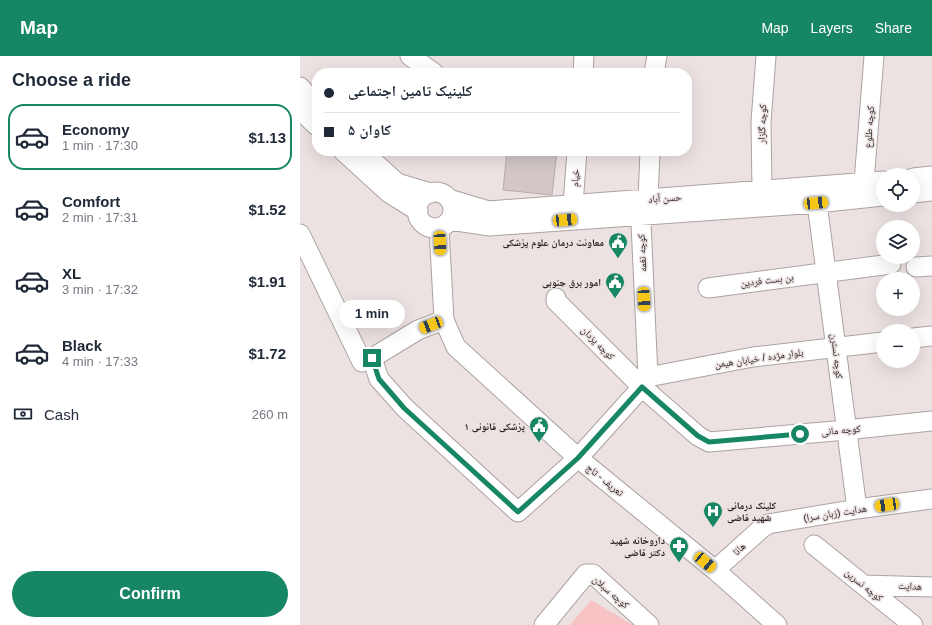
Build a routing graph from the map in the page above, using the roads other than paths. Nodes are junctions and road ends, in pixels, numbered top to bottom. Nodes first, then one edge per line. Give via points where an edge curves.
1 (410, 56) edge
2 (584, 56) edge
3 (657, 56) edge
4 (766, 56) edge
5 (874, 56) edge
6 (427, 68) edge
7 (583, 68) edge
8 (655, 68) edge
9 (300, 87) edge
10 (312, 100) edge
11 (300, 110) edge
12 (312, 121) edge
13 (348, 156) edge
14 (367, 156) edge
15 (577, 156) edge
16 (649, 156) edge
17 (932, 176) edge
18 (920, 177) edge
19 (870, 188) edge
20 (932, 190) edge
21 (762, 191) junction
22 (920, 192) edge
23 (431, 193) junction
24 (449, 199) junction
25 (816, 203) junction
26 (573, 205) junction
27 (643, 205) junction
28 (418, 211) junction
29 (445, 224) junction
30 (300, 234) edge
31 (891, 264) dead end
32 (826, 272) junction
33 (708, 288) dead end
34 (556, 298) dead end
35 (444, 320) junction
36 (932, 336) edge
37 (920, 337) edge
38 (876, 343) edge
39 (836, 347) junction
40 (367, 360) junction
41 (645, 382) junction
42 (932, 421) edge
43 (846, 430) junction
44 (703, 439) joint
45 (578, 458) junction
46 (932, 499) edge
47 (857, 509) junction
48 (762, 528) joint
49 (814, 545) dead end
50 (715, 570) junction
51 (864, 586) junction
52 (932, 587) edge
53 (544, 625) edge
54 (649, 625) edge
55 (777, 625) edge
56 (913, 625) edge

1 - 6 street
2 - 7 street
3 - 8 street
4 - 21 street, کوچه گلزار via 761,122
5 - 19 street, کوچه طلوع
9 - 10 street
11 - 12 street
13 - 28 street via 389,193
14 - 23 street via 397,183
15 - 26 street, خیام
16 - 27 street, کوچه نغمه
17 - 18 street
19 - 21 street, حسن آباد
19 - 25 street, حسن آباد
20 - 22 street
21 - 27 street, حسن آباد
23 - 24 street via 444,195
23 - 28 street via 424,196 419,203
24 - 26 street, حسن آباد via 490,211
24 - 29 street via 453,209
25 - 27 street, حسن آباد
25 - 32 street, کوچه نسترن
26 - 27 street, حسن آباد
27 - 29 street, حسن آباد via 490,226
27 - 41 street, کوچه نغمه
28 - 29 street via 422,222 427,226
29 - 35 street, تعریف - تاج
30 - 40 street
31 - 32 street, بن بست فردین
32 - 33 street, بن بست فردین
32 - 39 street, کوچه نسترن
34 - 41 street, کوچه یزدان via 556,301
35 - 40 street via 418,330
35 - 45 street, تعریف - تاج via 456,347
36 - 37 street
38 - 39 street, بلوار مژده / خیابان هیمن
39 - 41 street, بلوار مژده / خیابان هیمن via 753,357
39 - 43 street, کوچه نسترن
40 - 45 street via 379,379 404,408 518,512
41 - 44 street, کوچه یزدان
41 - 45 street
42 - 43 street, کوچه مانی
43 - 44 street, کوچه مانی via 709,442
43 - 47 street, کوچه نسترن
45 - 50 street, تعریف - تاج
46 - 47 street, هدایت (زبان سرا)
47 - 48 street, هدایت (زبان سرا) via 768,524
48 - 50 street, هانا
49 - 51 street, کوچه نسرین
50 - 55 street, تعریف - تاج
51 - 52 street, هدایت
51 - 56 street, کوچه نسرین
53 - 54 street, کوچه سبلان via 586,574 593,574

